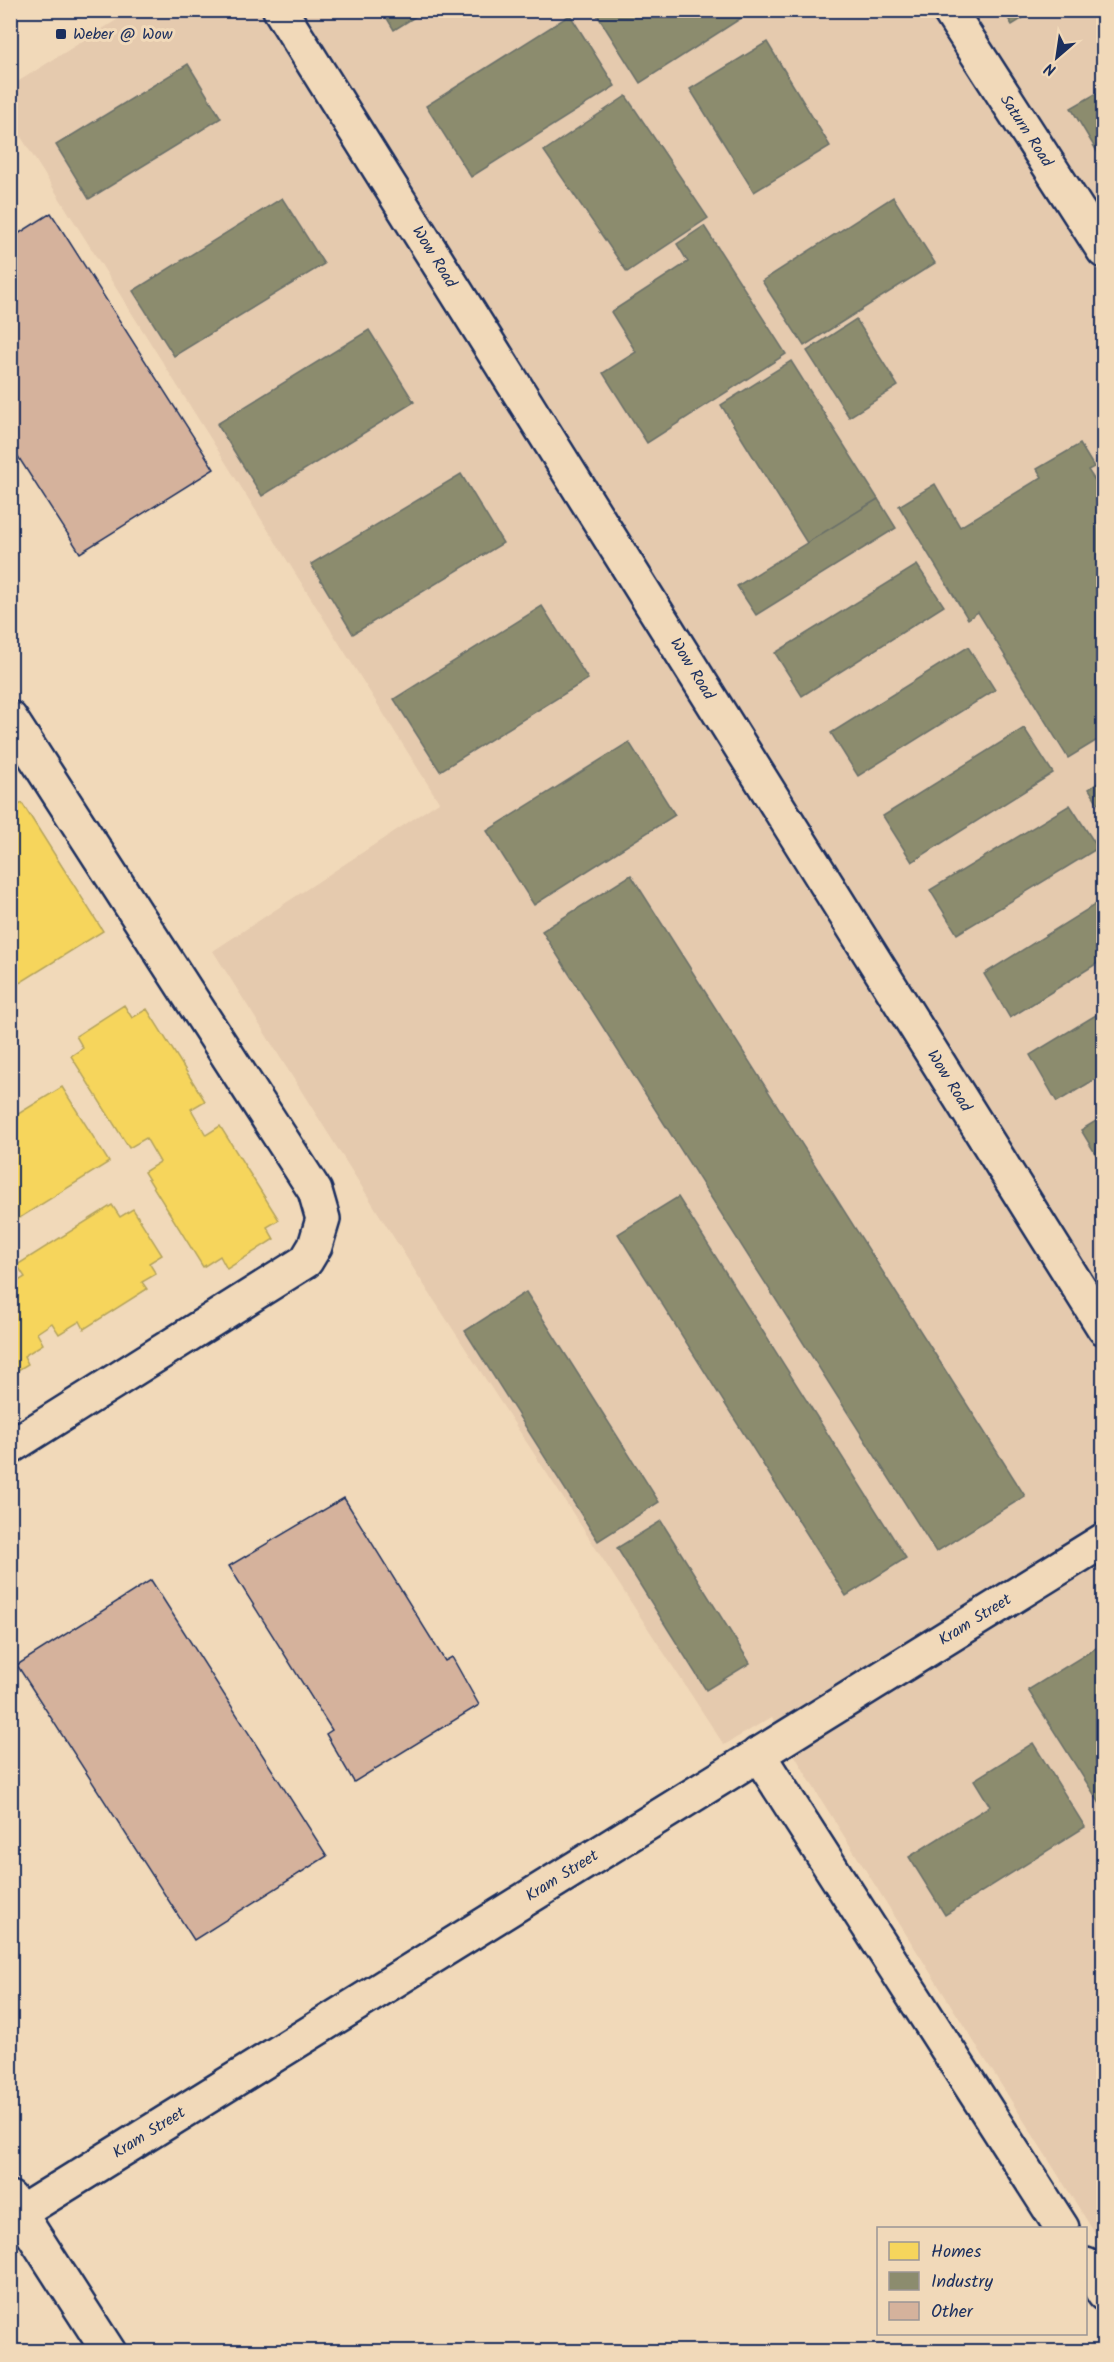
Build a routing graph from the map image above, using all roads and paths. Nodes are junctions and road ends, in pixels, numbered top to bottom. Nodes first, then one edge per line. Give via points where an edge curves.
1 (280, 10) edge
2 (948, 10) edge
3 (1104, 251) edge
4 (10, 718) edge
5 (1104, 1328) edge
6 (10, 1447) edge
7 (1104, 1540) edge
8 (758, 1754) junction
9 (15, 2205) edge
10 (1061, 2227) edge
11 (1087, 2267) edge
12 (1104, 2294) edge
13 (109, 2352) edge

1 - 5 street, Wow Road
2 - 3 street, Saturn Road
4 - 6 street via 315,1191 323,1219 306,1261
7 - 8 street, Kram Street
8 - 9 street, Kram Street
8 - 10 street
9 - 13 street
11 - 12 street

